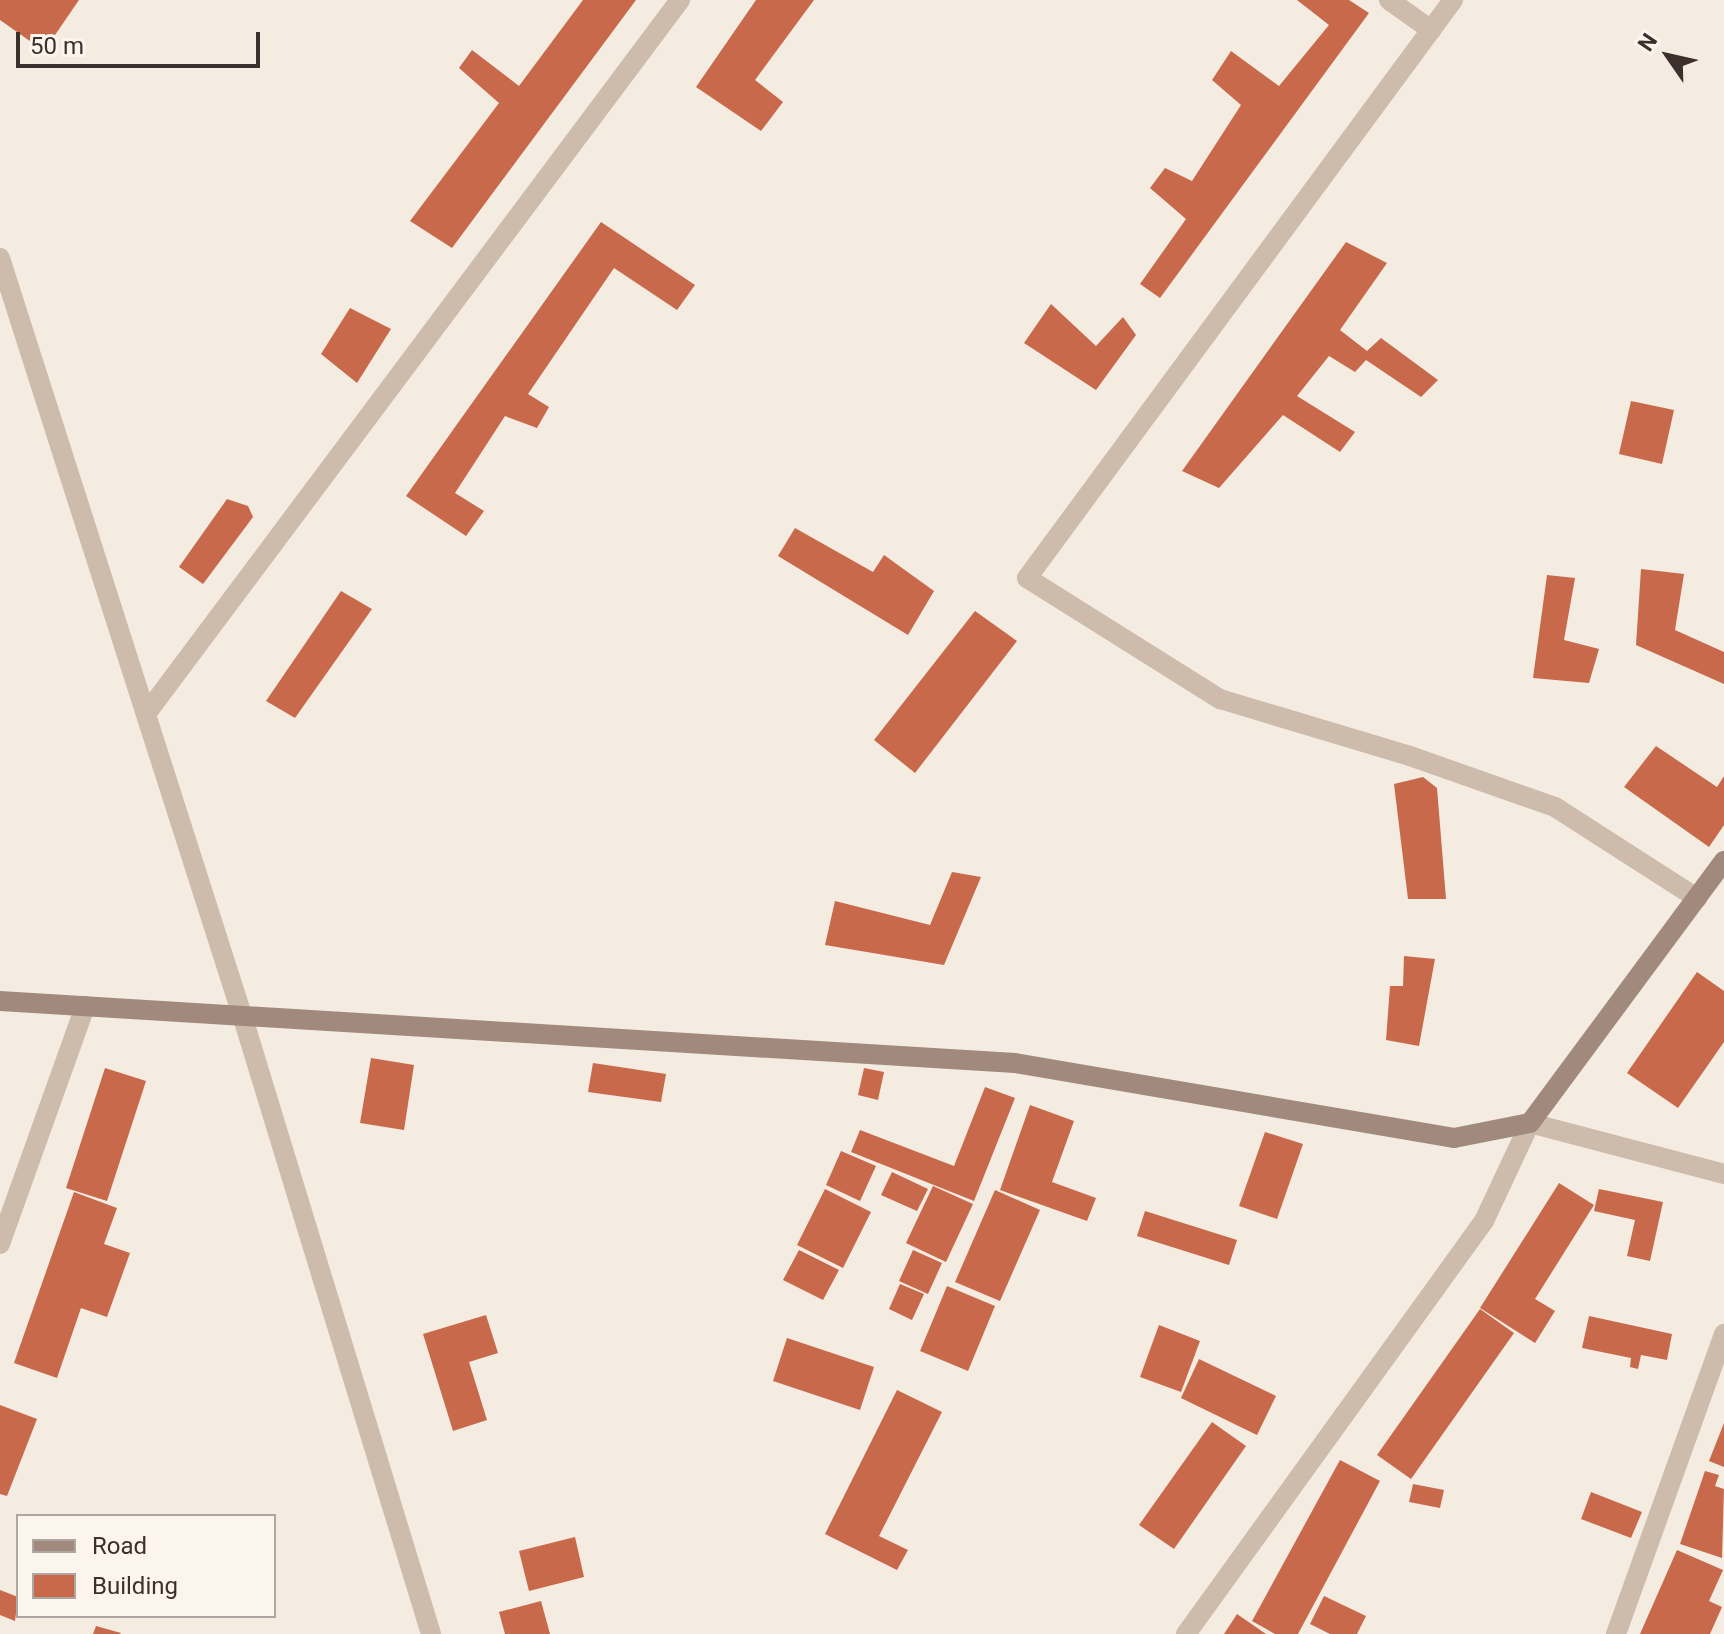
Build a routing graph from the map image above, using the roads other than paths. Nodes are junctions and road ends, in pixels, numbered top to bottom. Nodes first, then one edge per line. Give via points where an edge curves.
1 (680, 0) edge
2 (1389, 0) edge
3 (1453, 0) edge
4 (1431, 30) junction
5 (0, 258) edge
6 (146, 714) junction
7 (1724, 861) edge
8 (1697, 898) junction
9 (0, 1001) edge
10 (85, 1006) junction
11 (242, 1015) junction
12 (1530, 1123) junction
13 (1724, 1174) edge
14 (0, 1244) edge
15 (1724, 1334) edge
16 (431, 1634) edge
17 (1186, 1634) edge
18 (1616, 1634) edge

1 - 6 street
2 - 4 street
3 - 4 street
4 - 8 street via 1027,578 1220,699 1410,756 1555,807
5 - 6 street
6 - 11 street
7 - 8 street
8 - 12 street
9 - 10 street
10 - 11 street
10 - 14 street
11 - 12 street via 1015,1063 1454,1138
11 - 16 street
12 - 13 street
12 - 17 street via 1484,1221
15 - 18 street

